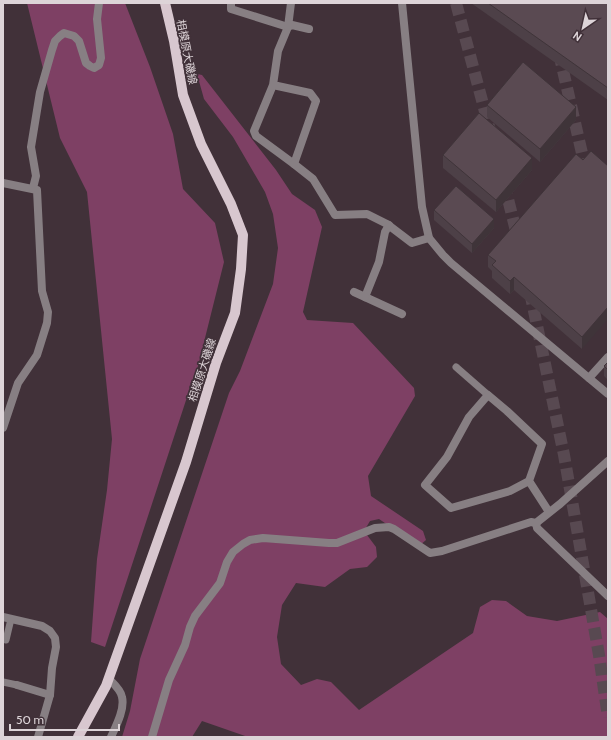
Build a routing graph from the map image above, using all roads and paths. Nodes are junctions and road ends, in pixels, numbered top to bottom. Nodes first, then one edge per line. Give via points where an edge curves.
1 (99, 3) edge
2 (165, 3) edge
3 (231, 3) edge
4 (291, 3) edge
5 (402, 3) edge
6 (288, 26) junction
7 (309, 28) dead end
8 (273, 85) junction
9 (294, 164) junction
10 (3, 183) edge
11 (33, 188) junction
12 (389, 225) junction
13 (430, 238) junction
14 (354, 292) dead end
15 (365, 297) junction
16 (402, 314) dead end
17 (608, 357) edge
18 (456, 367) dead end
19 (589, 378) junction
20 (608, 394) edge
21 (488, 395) junction
22 (3, 428) edge
23 (608, 461) edge
24 (529, 481) junction
25 (549, 512) junction
26 (536, 523) junction
27 (608, 596) edge
28 (7, 618) edge
29 (6, 640) dead end
30 (109, 679) junction
31 (3, 682) edge
32 (17, 685) joint
33 (50, 695) junction
34 (38, 737) edge
35 (78, 737) edge
36 (110, 737) edge
37 (152, 737) edge

1 - 11 street via 99,64 94,68 90,66 86,62 79,41 69,34 64,33 55,41 40,92 31,147 36,176
2 - 30 main road, 相模原大磯線 via 183,95 201,144 231,204 243,235 241,269 234,313 186,462
3 - 6 street via 231,9
4 - 6 street
5 - 13 street via 422,207
6 - 7 street
6 - 8 street via 278,51
8 - 9 street via 254,131 256,136
8 - 9 street via 310,93 316,102
9 - 12 street via 313,179 335,215 367,214
10 - 11 street
11 - 22 street via 37,190 42,291 48,312 47,323 37,355 18,383
12 - 13 street via 412,243
12 - 15 street via 385,232 379,262
13 - 19 street via 451,263
14 - 15 street
15 - 16 street
17 - 19 street
18 - 21 lane
19 - 20 street
21 - 24 street via 542,444
21 - 24 street via 469,417 447,458 425,485 451,508 510,491
23 - 25 street
24 - 25 street
25 - 26 street
26 - 27 street via 537,528
26 - 37 street via 531,522 430,553 389,527 375,528 336,543 264,538 250,540 233,552 220,583 195,616 169,680
28 - 29 lane
28 - 33 street via 42,626 55,638
30 - 35 main road, 相模原大磯線
30 - 36 street via 118,688 123,703
31 - 32 lane
32 - 33 street
33 - 34 street

